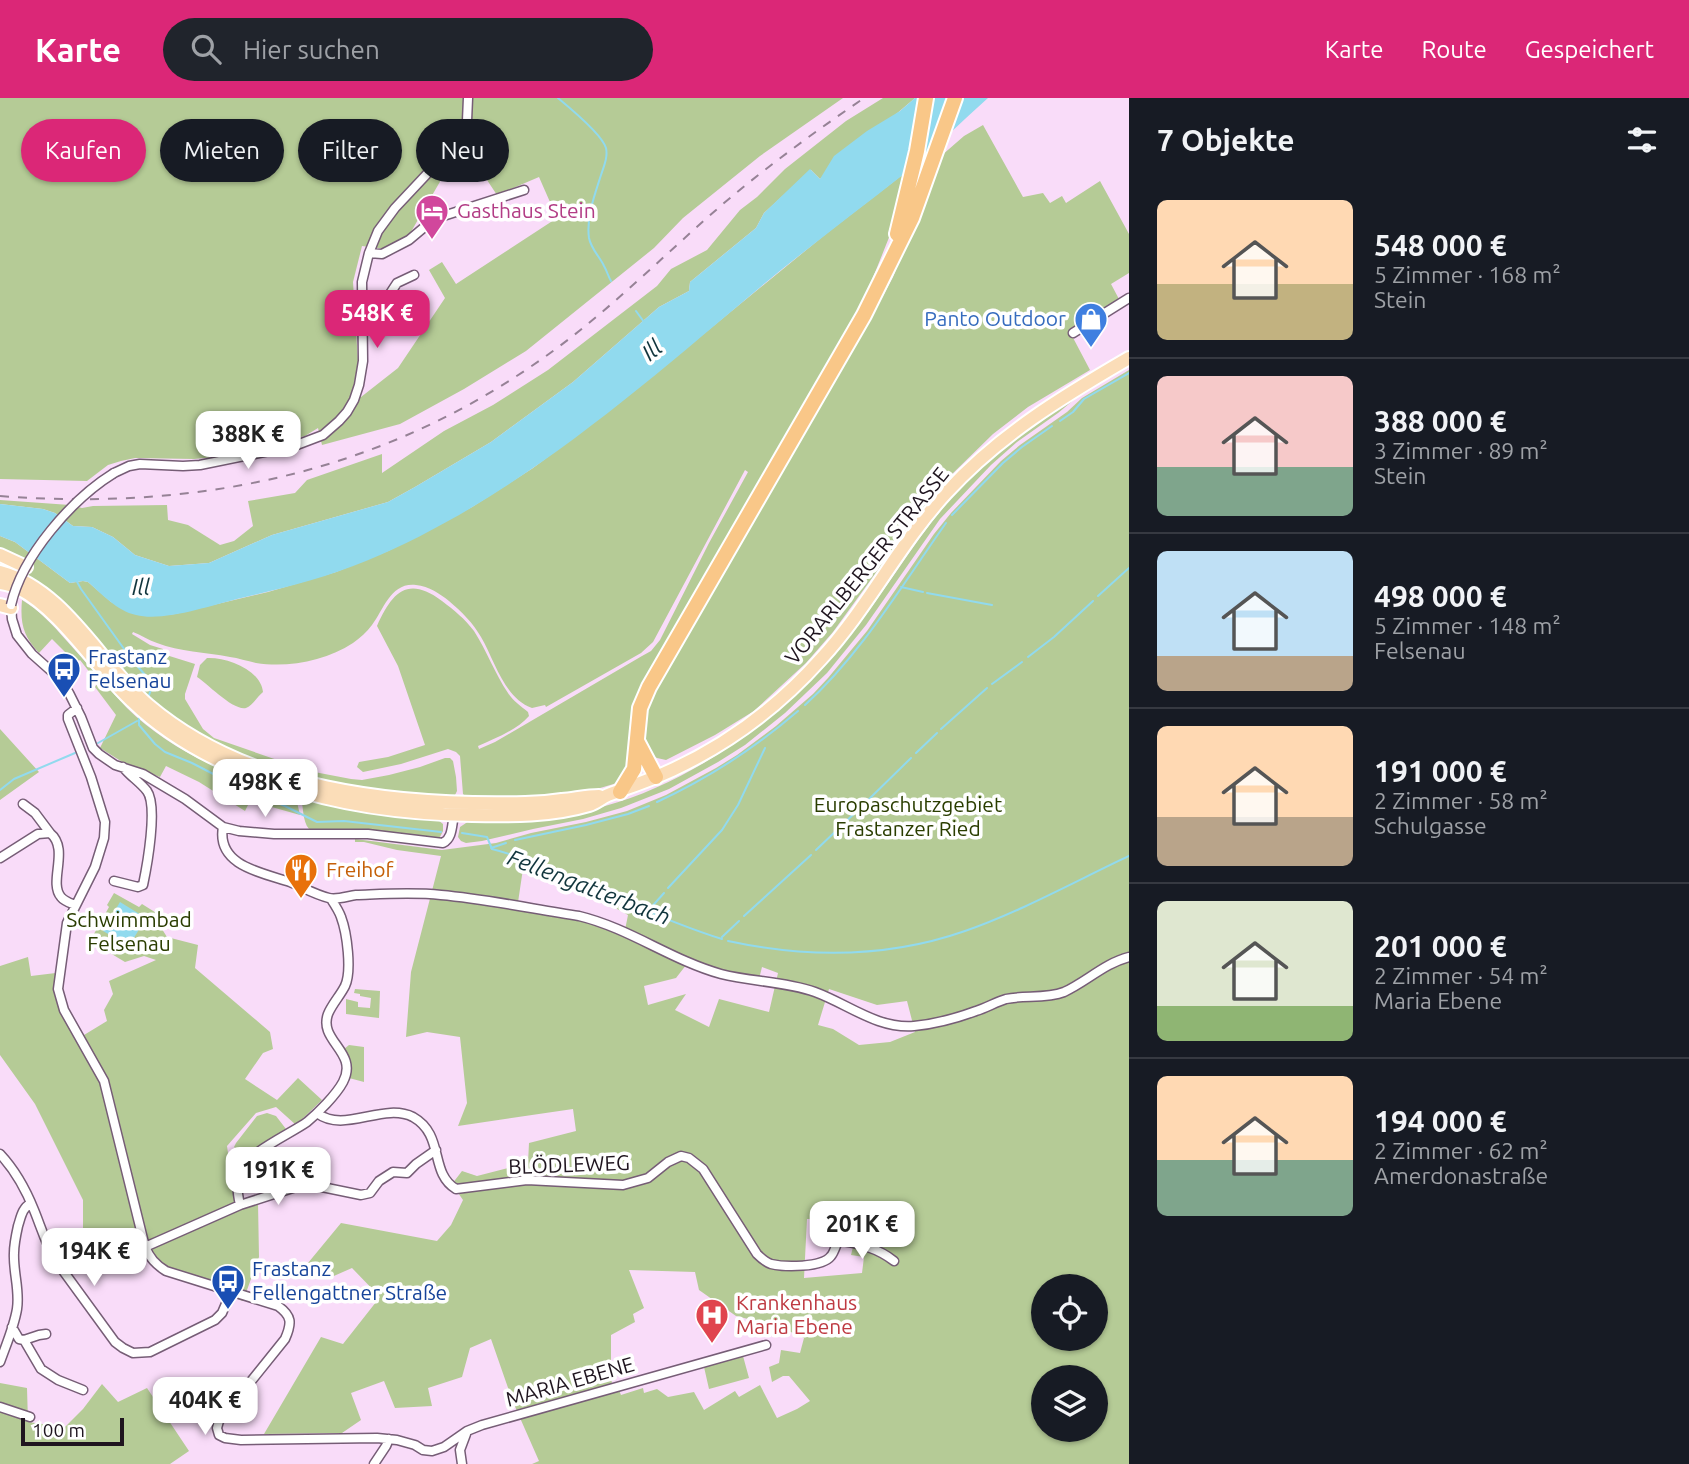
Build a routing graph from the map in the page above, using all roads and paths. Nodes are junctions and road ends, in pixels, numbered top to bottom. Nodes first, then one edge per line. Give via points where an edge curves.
1 (468, 98) edge
2 (919, 98) edge
3 (926, 98) edge
4 (955, 98) edge
5 (921, 122) junction
6 (524, 190) dead end
7 (369, 253) junction
8 (892, 256) junction
9 (414, 275) dead end
10 (1129, 298) edge
11 (362, 313) junction
12 (1073, 333) dead end
13 (1129, 358) edge
14 (0, 555) edge
15 (26, 568) junction
16 (0, 572) edge
17 (0, 583) edge
18 (7, 606) edge
19 (78, 708) junction
20 (636, 740) junction
21 (636, 755) junction
22 (123, 767) junction
23 (651, 779) junction
24 (613, 794) junction
25 (23, 804) dead end
26 (456, 809) junction
27 (223, 827) junction
28 (50, 833) junction
29 (0, 858) edge
30 (114, 881) dead end
31 (331, 899) junction
32 (75, 905) junction
33 (1129, 957) edge
34 (317, 1113) junction
35 (436, 1150) junction
36 (0, 1154) edge
37 (31, 1203) junction
38 (240, 1205) junction
39 (145, 1247) junction
40 (894, 1261) dead end
41 (231, 1292) junction
42 (12, 1328) junction
43 (46, 1335) dead end
44 (24, 1340) junction
45 (766, 1345) dead end
46 (0, 1362) edge
47 (83, 1390) dead end
48 (0, 1407) edge
49 (30, 1417) dead end
50 (467, 1431) junction
51 (389, 1439) junction
52 (374, 1464) edge
53 (462, 1464) edge

1 - 7 street via 462,132 395,208
2 - 5 highway
3 - 5 highway
4 - 8 highway via 923,188
5 - 8 highway
6 - 7 street via 434,219 409,240 382,254
7 - 11 street via 362,282
8 - 20 highway via 846,350 649,687 640,708
9 - 11 street via 397,283 378,312
10 - 12 street
11 - 15 street, bridge via 359,385 347,412 323,435 229,460 183,466 140,464 114,473 76,502
13 - 23 main road, VORARLBERGER STRASSE via 1040,411 944,494 842,635 794,687 720,744
14 - 15 main road
15 - 18 street, bridge
16 - 26 main road, VORARLBERGER STRASSE via 24,580 44,595 148,705 211,747 314,785
17 - 26 main road, VORARLBERGER STRASSE via 19,588 44,606 132,702 207,755 311,795 379,808
18 - 19 street via 17,635 59,678
19 - 22 street via 93,748
19 - 32 street via 68,719 106,822 95,866
20 - 21 highway
20 - 23 highway
21 - 23 highway
21 - 24 highway via 634,769
22 - 27 street via 176,793
22 - 30 street via 149,792 152,802 148,862 143,885
23 - 24 main road, VORARLBERGER STRASSE
24 - 26 main road, VORARLBERGER STRASSE
25 - 28 street
26 - 27 street via 451,836 443,843 368,834 274,834
27 - 31 street via 228,851 246,868
28 - 29 street via 38,834
28 - 32 street via 58,840 59,895
31 - 33 street via 438,894 579,916 720,973 814,992 876,1021 911,1026 966,1015 1006,999 1061,993
31 - 34 street via 344,925 348,970 346,985 328,1013 326,1025 347,1072
32 - 39 street via 67,923 60,1001 104,1081
34 - 35 street, BLÖDLEWEG via 335,1120 405,1114 423,1125
34 - 38 street via 239,1172
35 - 38 street via 407,1174 386,1176 370,1193 299,1186
35 - 40 street, BLÖDLEWEG via 444,1178 456,1189 527,1180 623,1185 648,1178 681,1156 703,1169 757,1254 768,1263 822,1262 831,1257 838,1241 850,1241
36 - 37 street
37 - 41 street via 56,1261 116,1342 133,1353 150,1352 211,1323 220,1317
37 - 42 street via 21,1214 15,1243 17,1307
38 - 39 street
39 - 41 street via 166,1271
41 - 51 street, MARIA EBENE via 278,1306 287,1314 290,1328 219,1421 219,1435 241,1440
42 - 44 street
42 - 46 street
43 - 44 street
44 - 47 street via 41,1369
45 - 50 street, MARIA EBENE
48 - 49 street
50 - 51 street, MARIA EBENE via 432,1451
50 - 53 street via 460,1450
51 - 52 street

